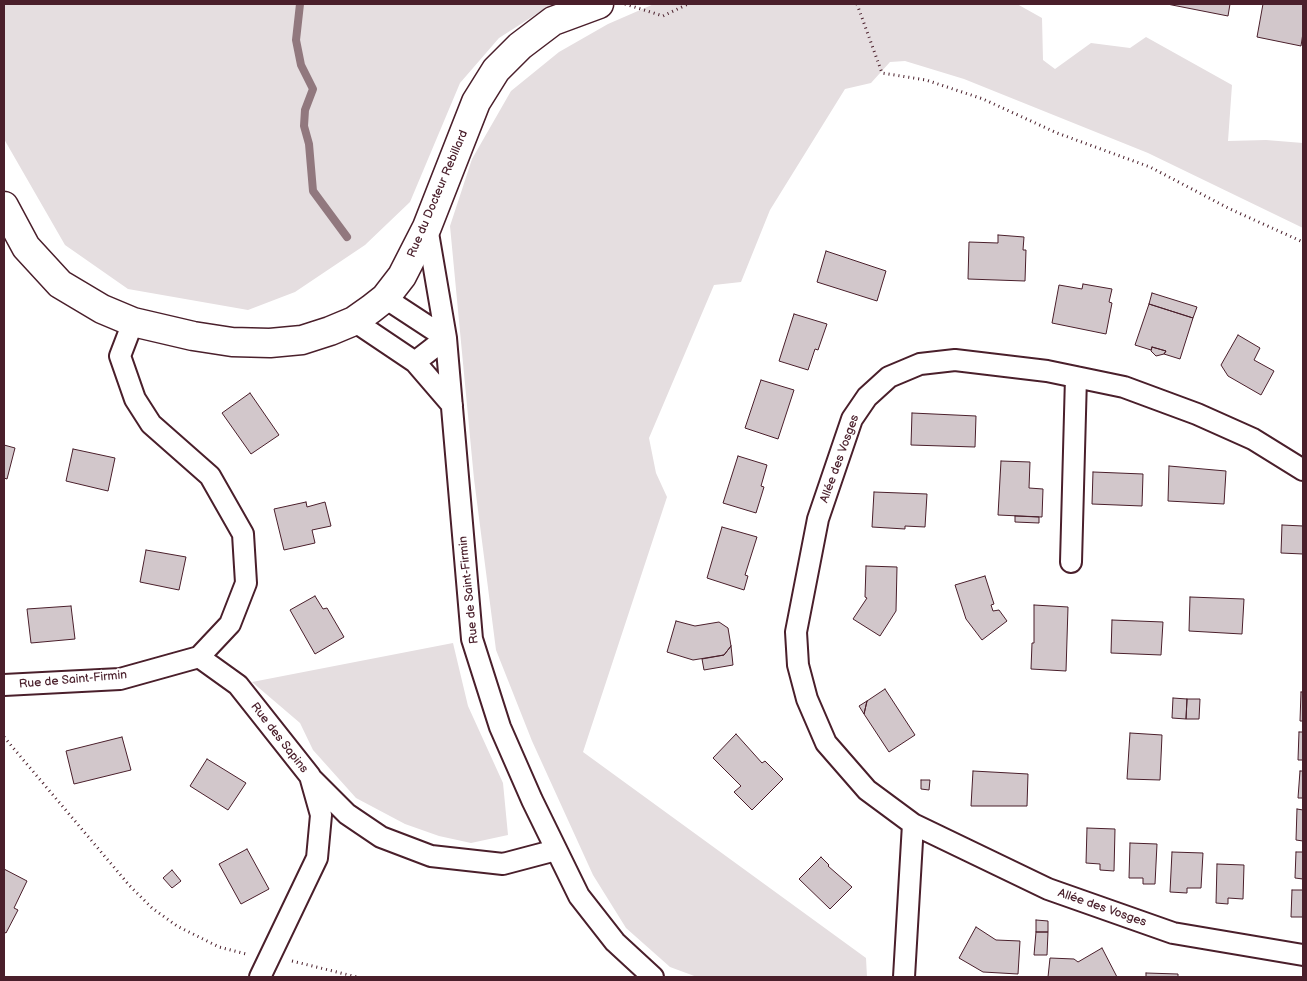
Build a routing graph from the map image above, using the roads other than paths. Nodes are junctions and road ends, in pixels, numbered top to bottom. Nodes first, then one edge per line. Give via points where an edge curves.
1 (599, 4) edge
2 (4, 206) edge
3 (427, 227) junction
4 (385, 298) junction
5 (354, 321) junction
6 (133, 322) junction
7 (446, 338) junction
8 (415, 362) junction
9 (1076, 377) junction
10 (452, 406) junction
11 (1303, 470) edge
12 (1071, 562) dead end
13 (199, 657) junction
14 (4, 685) edge
15 (310, 776) junction
16 (913, 824) junction
17 (556, 850) junction
18 (1303, 955) edge
19 (267, 963) edge
20 (644, 975) edge
21 (904, 977) edge

1 - 3 main road, Rue du Docteur Rebillard via 553,21 520,46 496,70 476,102
2 - 6 main road, Rue du Docteur Rebillard via 26,247 60,284 102,309
3 - 4 main road, Rue du Docteur Rebillard via 402,276
3 - 7 street, Rue de Saint-Firmin
4 - 5 main road, Rue du Docteur Rebillard
4 - 7 street
5 - 6 main road, Rue du Docteur Rebillard via 302,340 270,343 232,342
5 - 8 street
6 - 13 street via 120,356 136,399 151,424 210,476 243,534 246,583 230,624
7 - 8 street
7 - 10 street, Rue de Saint-Firmin
8 - 10 street
9 - 11 street, Allée des Vosges via 1124,387 1197,414 1254,439
9 - 12 street
9 - 16 street, Allée des Vosges via 955,360 920,364 889,378 867,398 852,419 818,519 796,632 798,665 807,699 826,742 867,790
10 - 17 street, Rue de Saint-Firmin via 472,639 500,727
13 - 14 street, Rue de Saint-Firmin via 120,679
13 - 15 street, Rue des Sapins via 238,685
15 - 17 street via 347,814 382,837 431,856 503,864
15 - 19 street, Rue des Sapins via 321,816 318,858
16 - 18 street, Allée des Vosges via 1048,889 1173,933
16 - 21 street
17 - 20 street, Rue de Saint-Firmin via 580,896

